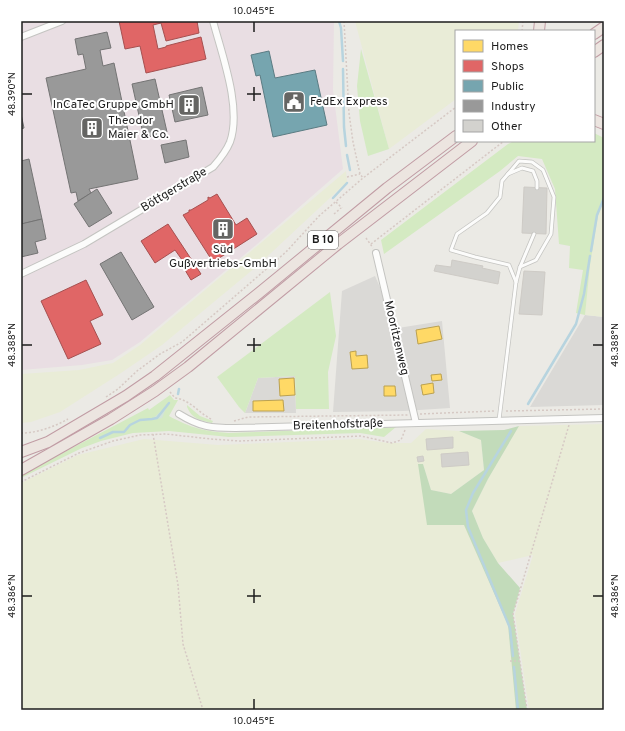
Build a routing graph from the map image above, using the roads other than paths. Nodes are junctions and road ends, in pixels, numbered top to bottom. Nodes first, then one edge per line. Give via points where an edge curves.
1 (62, 21) edge
2 (213, 21) edge
3 (604, 27) edge
4 (595, 33) edge
5 (21, 37) edge
6 (604, 45) edge
7 (595, 51) edge
8 (455, 137) edge
9 (471, 142) edge
10 (507, 174) junction
11 (537, 188) dead end
12 (534, 234) dead end
13 (376, 253) road end
14 (520, 267) junction
15 (21, 274) edge
16 (516, 282) junction
17 (179, 414) dead end
18 (604, 418) edge
19 (500, 420) junction
20 (416, 423) junction
21 (48, 442) junction
22 (21, 452) edge
23 (53, 452) junction
24 (21, 459) edge
25 (21, 464) edge
26 (21, 470) edge

1 - 5 street
2 - 15 street, Böttgerstraße via 234,109 230,142 223,156 213,167 86,242
3 - 4 highway
6 - 7 highway
8 - 21 highway, B 10 via 387,188 155,376
9 - 23 highway, B 10 via 338,244 188,367 111,419
10 - 11 lane via 522,168 533,171
10 - 14 lane via 519,161 532,162 543,170 554,197 551,234 536,260
10 - 16 lane via 502,181 500,197 487,213 457,234 451,250 508,265
12 - 14 lane
13 - 20 street, Mooritzenweg
14 - 16 lane
16 - 19 lane
17 - 20 street, Breitenhofstraße via 206,427 220,428
18 - 19 street, Breitenhofstraße
19 - 20 street, Breitenhofstraße
21 - 22 highway
21 - 24 highway, B 10
23 - 25 highway, B 10
23 - 26 highway, B 10

